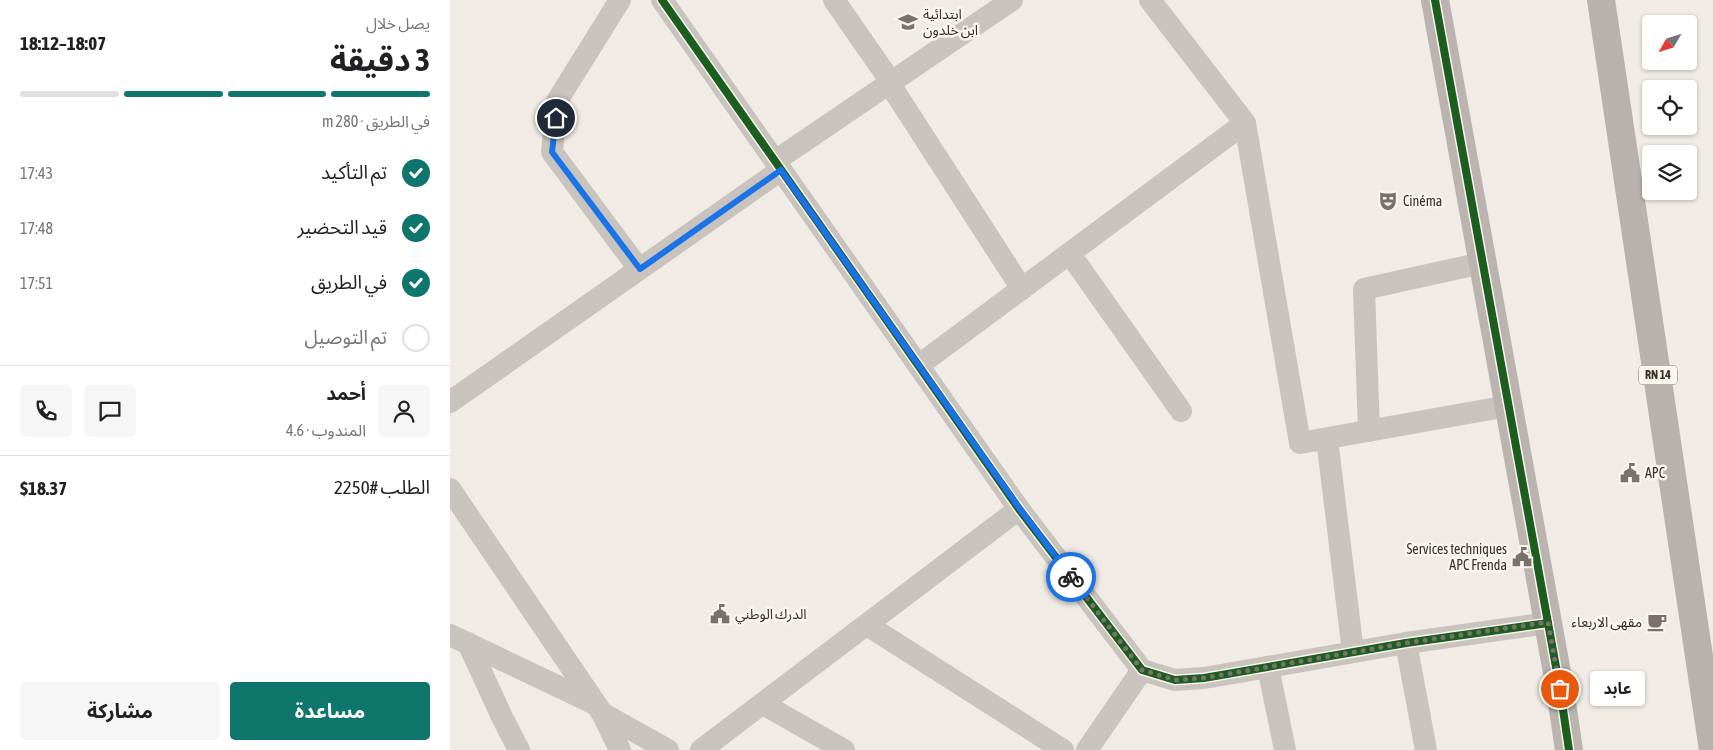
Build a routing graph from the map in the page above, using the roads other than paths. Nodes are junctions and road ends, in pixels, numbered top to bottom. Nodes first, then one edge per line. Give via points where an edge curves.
1 (620, 0) edge
2 (662, 0) edge
3 (834, 0) edge
4 (1012, 0) edge
5 (1150, 0) edge
6 (1435, 0) edge
7 (1601, 0) edge
8 (890, 83) junction
9 (1245, 123) junction
10 (778, 166) junction
11 (1070, 254) junction
12 (1482, 263) junction
13 (640, 269) junction
14 (1022, 289) junction
15 (919, 365) junction
16 (450, 402) edge
17 (1508, 406) junction
18 (1181, 411) dead end
19 (1369, 431) junction
20 (1327, 439) junction
21 (450, 489) edge
22 (1020, 509) junction
23 (1548, 622) junction
24 (867, 625) junction
25 (459, 639) edge
26 (1406, 643) junction
27 (1353, 652) junction
28 (1268, 667) junction
29 (1142, 670) junction
30 (1710, 699) edge
31 (763, 704) junction
32 (599, 709) junction
33 (519, 750) edge
34 (620, 750) edge
35 (668, 750) edge
36 (701, 750) edge
37 (844, 750) edge
38 (1063, 750) edge
39 (1087, 750) edge
40 (1284, 750) edge
41 (1426, 750) edge
42 (1568, 750) edge
43 (1713, 750) edge

1 - 13 street via 557,101 552,152
2 - 10 street
3 - 8 street
4 - 8 street
5 - 9 street
6 - 12 street
7 - 30 main road, RN 14
8 - 10 street
8 - 14 street
9 - 11 street
9 - 20 street via 1300,443
10 - 13 street
10 - 15 street
11 - 14 street
11 - 18 street
12 - 17 street
12 - 19 street via 1364,289
13 - 16 street
14 - 15 street
15 - 22 street
17 - 19 street
17 - 23 street
19 - 20 street
20 - 27 street
21 - 32 street
22 - 24 street
22 - 29 street
23 - 26 street
23 - 42 street
24 - 31 street
24 - 38 street
25 - 32 street
25 - 33 street
26 - 27 street
26 - 41 street
27 - 28 street
28 - 29 street via 1175,680
28 - 40 street
29 - 39 street
30 - 43 main road, RN 14
31 - 36 street
31 - 37 street
32 - 34 street
32 - 35 street

